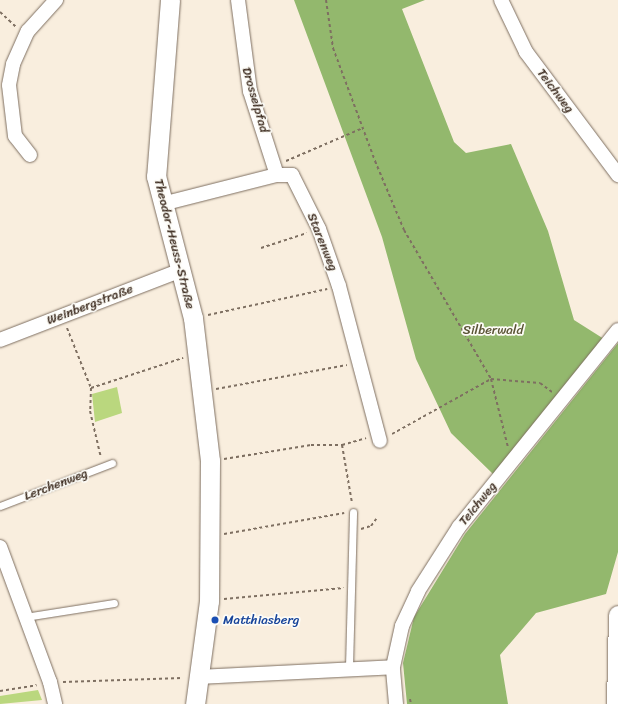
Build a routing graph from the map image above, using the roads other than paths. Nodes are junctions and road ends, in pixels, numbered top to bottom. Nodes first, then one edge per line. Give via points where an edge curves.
1 (56, 0) edge
2 (170, 0) edge
3 (238, 0) edge
4 (502, 0) edge
5 (30, 154) dead end
6 (276, 171) junction
7 (618, 175) edge
8 (162, 204) junction
9 (179, 271) junction
10 (618, 330) edge
11 (0, 340) edge
12 (379, 437) road end
13 (112, 463) dead end
14 (0, 506) edge
15 (353, 512) road end
16 (0, 547) edge
17 (114, 603) dead end
18 (618, 615) edge
19 (25, 617) junction
20 (349, 667) junction
21 (393, 667) junction
22 (198, 678) junction
23 (55, 704) edge
24 (195, 704) edge
25 (396, 704) edge
26 (616, 704) edge

1 - 5 street via 26,36 13,64 8,86 15,136
2 - 8 street, Theodor-Heuss-Straße via 166,82 155,153
3 - 6 street, Drosselpfad via 250,91
4 - 7 street, Teichweg via 526,52
6 - 8 street, Starenweg
6 - 12 street, Starenweg via 292,175 319,230 339,286
8 - 9 street, Theodor-Heuss-Straße
9 - 11 street, Weinbergstraße
9 - 22 street, Theodor-Heuss-Straße via 193,318 199,353 210,461 209,601
10 - 21 street, Teichweg via 564,402 459,528 418,591 402,626
13 - 14 lane, Lerchenweg
15 - 20 lane
16 - 19 street
17 - 19 lane
18 - 26 street
19 - 23 street via 50,682
20 - 21 street
20 - 22 street
21 - 25 street, Teichweg
22 - 24 street, Theodor-Heuss-Straße

